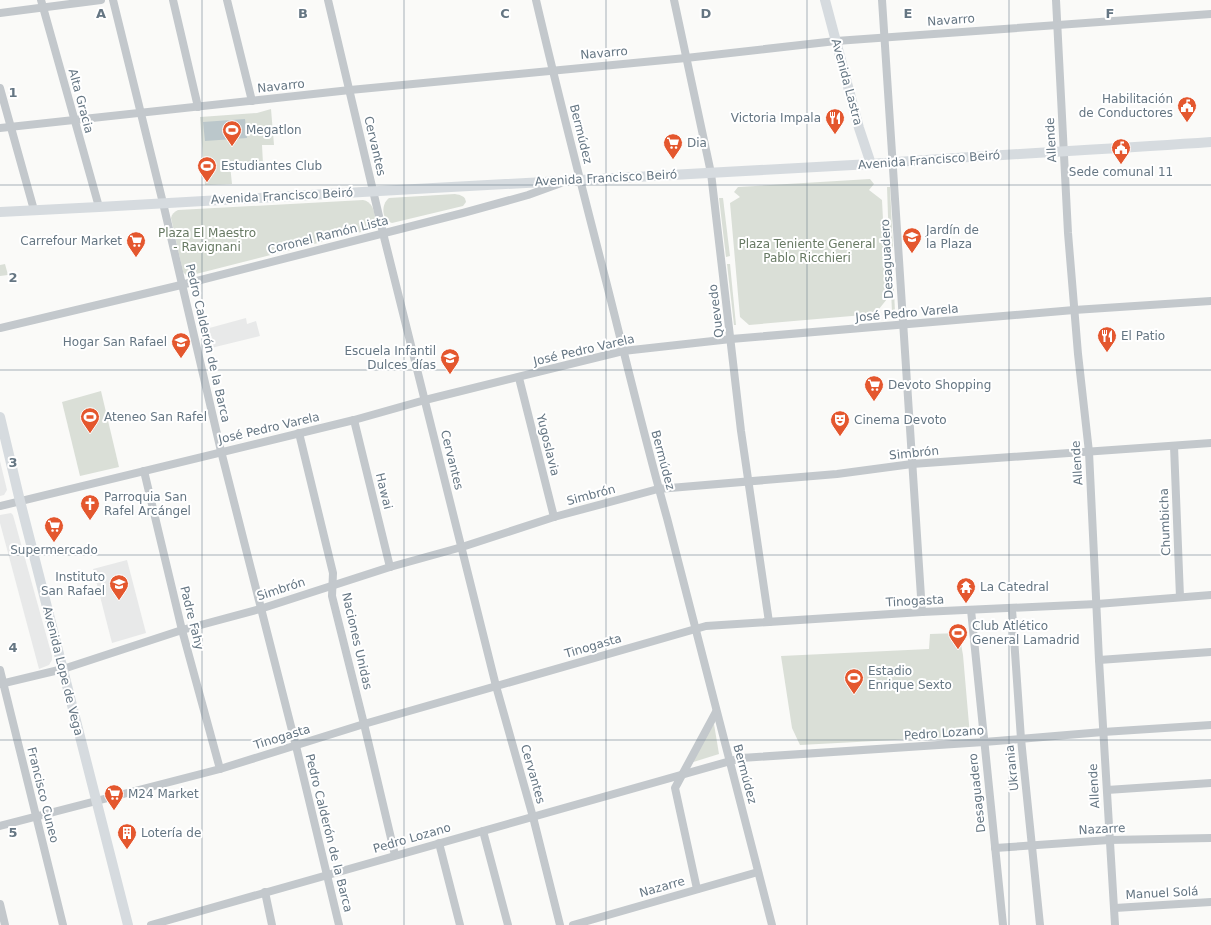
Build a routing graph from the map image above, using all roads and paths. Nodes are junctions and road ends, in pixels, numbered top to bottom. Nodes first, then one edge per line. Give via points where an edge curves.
1 (101, 0) edge
2 (113, 0) edge
3 (173, 0) edge
4 (227, 0) edge
5 (328, 0) edge
6 (536, 0) edge
7 (674, 0) edge
8 (825, 0) edge
9 (882, 0) edge
10 (1056, 0) edge
11 (42, 4) edge
12 (0, 13) edge
13 (1211, 14) edge
14 (1058, 25) junction
15 (884, 37) junction
16 (836, 42) junction
17 (686, 58) junction
18 (552, 70) junction
19 (0, 88) edge
20 (350, 90) junction
21 (252, 101) junction
22 (198, 107) junction
23 (141, 113) junction
24 (74, 121) junction
25 (11, 127) junction
26 (0, 128) edge
27 (1211, 142) edge
28 (1064, 152) junction
29 (894, 162) junction
30 (871, 164) junction
31 (711, 172) junction
32 (580, 180) junction
33 (567, 181) junction
34 (373, 191) junction
35 (163, 203) junction
36 (99, 207) junction
37 (34, 210) junction
38 (0, 212) edge
39 (383, 233) junction
40 (181, 285) junction
41 (1211, 301) edge
42 (1074, 310) junction
43 (903, 325) junction
44 (0, 328) edge
45 (731, 340) junction
46 (623, 351) junction
47 (519, 378) junction
48 (425, 400) junction
49 (0, 417) edge
50 (354, 420) junction
51 (299, 433) junction
52 (1211, 443) edge
53 (1174, 446) junction
54 (221, 451) junction
55 (1088, 452) junction
56 (912, 464) junction
57 (144, 471) junction
58 (748, 481) junction
59 (658, 489) junction
60 (20, 501) junction
61 (0, 506) edge
62 (554, 517) junction
63 (462, 547) junction
64 (390, 567) junction
65 (332, 585) junction
66 (1211, 595) edge
67 (1180, 597) junction
68 (1097, 604) junction
69 (260, 608) junction
70 (1012, 609) junction
71 (971, 610) junction
72 (922, 612) junction
73 (769, 622) junction
74 (695, 629) junction
75 (182, 630) junction
76 (1211, 652) edge
77 (1099, 660) junction
78 (63, 669) junction
79 (0, 670) edge
80 (2, 684) edge
81 (496, 686) junction
82 (716, 712) junction
83 (364, 724) junction
84 (1211, 725) edge
85 (1103, 732) junction
86 (1021, 739) junction
87 (984, 742) junction
88 (296, 746) junction
89 (729, 761) junction
90 (220, 769) junction
91 (680, 775) junction
92 (1211, 783) edge
93 (1107, 790) junction
94 (97, 801) junction
95 (36, 817) junction
96 (533, 817) junction
97 (0, 826) edge
98 (483, 831) junction
99 (1211, 838) edge
100 (1109, 840) junction
101 (439, 843) junction
102 (1032, 846) junction
103 (995, 848) junction
104 (395, 855) junction
105 (758, 872) junction
106 (326, 875) junction
107 (697, 889) junction
108 (264, 892) junction
109 (1211, 902) edge
110 (0, 904) edge
111 (1115, 908) junction
112 (5, 925) edge
113 (63, 925) edge
114 (128, 925) edge
115 (151, 925) edge
116 (272, 925) edge
117 (339, 925) edge
118 (460, 925) edge
119 (508, 925) edge
120 (560, 925) edge
121 (573, 925) edge
122 (772, 925) edge
123 (1002, 925) edge
124 (1040, 925) edge
125 (1115, 925) edge

1 - 11 street
2 - 23 street, Pedro Calderón de la Barca
3 - 22 street
4 - 21 street
5 - 20 street, Cervantes
6 - 18 street, Bermúdez
7 - 17 street, Quevedo
8 - 16 main road, Avenida Lastra
9 - 15 street, Desaguadero
10 - 14 street, Allende
11 - 12 street
11 - 24 street, Alta Gracia
13 - 14 street, Navarro
14 - 15 street, Navarro
14 - 28 street, Allende
15 - 16 street, Navarro
15 - 29 street, Desaguadero
16 - 17 street, Navarro
16 - 30 main road, Avenida Lastra
17 - 18 street, Navarro
17 - 31 street, Quevedo
18 - 20 street, Navarro
18 - 32 street, Bermúdez
19 - 25 street
20 - 21 street, Navarro
20 - 34 street, Cervantes
21 - 22 street, Navarro
22 - 23 street, Navarro
23 - 24 street, Navarro
23 - 35 street, Pedro Calderón de la Barca
24 - 25 street, Navarro
24 - 36 street, Alta Gracia
25 - 26 street, Navarro
25 - 37 street
27 - 28 main road, Avenida Francisco Beiró
28 - 29 main road, Avenida Francisco Beiró
28 - 42 street, Allende
29 - 30 main road, Avenida Francisco Beiró
29 - 43 street, Desaguadero
30 - 31 main road, Avenida Francisco Beiró
31 - 32 main road, Avenida Francisco Beiró
31 - 45 street, Quevedo
32 - 33 main road, Avenida Francisco Beiró
32 - 46 street, Bermúdez
33 - 34 main road, Avenida Francisco Beiró
33 - 39 street, Coronel Ramón Lista via 528,195
34 - 35 main road, Avenida Francisco Beiró
34 - 39 street, Cervantes
35 - 36 main road, Avenida Francisco Beiró
35 - 40 street, Pedro Calderón de la Barca
36 - 37 main road, Avenida Francisco Beiró
37 - 38 main road, Avenida Francisco Beiró
39 - 40 street, Coronel Ramón Lista
39 - 48 street, Cervantes
40 - 44 street, Coronel Ramón Lista
40 - 54 street, Pedro Calderón de la Barca
41 - 42 street, José Pedro Varela
42 - 43 street, José Pedro Varela
42 - 55 street, Allende
43 - 45 street, José Pedro Varela
43 - 56 street, Desaguadero
45 - 46 street, José Pedro Varela
45 - 58 street, Quevedo
46 - 47 street, José Pedro Varela
46 - 59 street, Bermúdez
47 - 48 street, José Pedro Varela
47 - 62 street, Yugoslavia
48 - 50 street, José Pedro Varela
48 - 63 street, Cervantes
49 - 60 main road, Avenida Lope de Vega
50 - 51 street, José Pedro Varela
50 - 64 street, Hawai
51 - 54 street, José Pedro Varela
51 - 65 street, Naciones Unidas via 333,573
52 - 53 street, Simbrón
53 - 55 street, Simbrón
53 - 67 street, Chumbicha
54 - 57 street, José Pedro Varela
54 - 69 street, Pedro Calderón de la Barca
55 - 56 street, Simbrón
55 - 68 street, Allende
56 - 58 street, Simbrón via 837,474
56 - 72 street, Desaguadero
57 - 60 street, José Pedro Varela
57 - 75 street, Padre Fahy
58 - 59 street, Simbrón
58 - 73 street, Quevedo
59 - 62 street, Simbrón
59 - 74 street, Bermúdez
60 - 61 street, José Pedro Varela
60 - 78 main road, Avenida Lope de Vega
62 - 63 street, Simbrón
63 - 64 street, Simbrón
63 - 81 street, Cervantes
64 - 65 street, Simbrón
65 - 69 street, Simbrón
65 - 83 street, Naciones Unidas via 332,596
66 - 67 street, Tinogasta
67 - 68 street, Tinogasta
68 - 70 street, Tinogasta
68 - 77 street, Allende
69 - 75 street, Simbrón
69 - 88 street, Pedro Calderón de la Barca
70 - 71 street, Tinogasta
70 - 86 street, Ukrania
71 - 72 street, Tinogasta
71 - 87 street, Desaguadero
72 - 73 street, Tinogasta
73 - 74 street, Tinogasta
74 - 81 street, Tinogasta
74 - 82 street, Bermúdez
75 - 78 street, Simbrón
75 - 90 street, Padre Fahy
76 - 77 street
77 - 85 street, Allende
78 - 80 street, Simbrón
78 - 94 main road, Avenida Lope de Vega
79 - 80 street, Francisco Cuneo
80 - 95 street, Francisco Cuneo
81 - 83 street, Tinogasta
81 - 96 street, Cervantes
82 - 89 street, Bermúdez
82 - 91 street
83 - 88 street, Tinogasta
83 - 104 street, Naciones Unidas
84 - 85 street, Pedro Lozano
85 - 86 street, Pedro Lozano
85 - 93 street, Allende
86 - 87 street, Pedro Lozano
86 - 102 street, Ukrania
87 - 89 street, Pedro Lozano via 741,758
87 - 103 street, Desaguadero
88 - 90 street, Tinogasta
88 - 106 street, Pedro Calderón de la Barca
89 - 91 street, Pedro Lozano
89 - 105 street, Bermúdez
90 - 94 street, Tinogasta
91 - 96 street, Pedro Lozano
91 - 107 street via 674,788
92 - 93 street
93 - 100 street, Allende
94 - 95 street, Tinogasta
94 - 114 main road, Avenida Lope de Vega
95 - 97 street, Tinogasta
95 - 113 street, Francisco Cuneo
96 - 98 street, Pedro Lozano
96 - 120 street, Cervantes
98 - 101 street, Pedro Lozano
98 - 119 street
99 - 100 street, Nazarre
100 - 102 street, Nazarre
100 - 111 street, Allende
101 - 104 street, Pedro Lozano
101 - 118 street
102 - 103 street, Nazarre
102 - 124 street, Ukrania
103 - 123 street, Desaguadero
104 - 106 street, Pedro Lozano
105 - 107 street, Nazarre
105 - 122 street, Bermúdez
106 - 108 street, Pedro Lozano
106 - 117 street, Pedro Calderón de la Barca
107 - 121 street, Nazarre
108 - 115 street, Pedro Lozano
108 - 116 street
109 - 111 street, Manuel Solá
110 - 112 street
111 - 125 street, Allende

